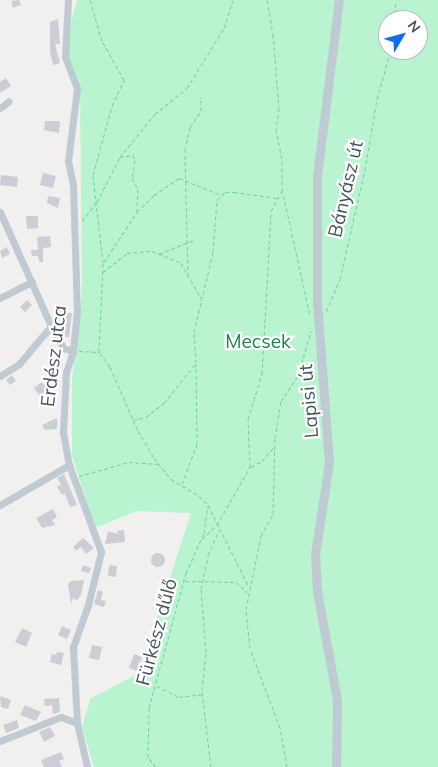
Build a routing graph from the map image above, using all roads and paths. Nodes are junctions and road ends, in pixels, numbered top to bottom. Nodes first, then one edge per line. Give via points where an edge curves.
1 (68, 0) edge
2 (90, 0) edge
3 (233, 0) edge
4 (267, 0) edge
5 (339, 0) edge
6 (388, 60) edge
7 (201, 97) dead end
8 (10, 101) dead end
9 (0, 108) edge
10 (120, 157) junction
11 (186, 178) junction
12 (282, 189) junction
13 (221, 196) junction
14 (279, 198) junction
15 (96, 202) junction
16 (0, 212) edge
17 (137, 212) junction
18 (75, 228) junction
19 (187, 240) junction
20 (194, 240) dead end
21 (159, 254) junction
22 (103, 263) junction
23 (103, 272) junction
24 (188, 276) junction
25 (32, 282) junction
26 (0, 298) edge
27 (201, 298) junction
28 (314, 323) junction
29 (51, 326) junction
30 (73, 351) junction
31 (99, 352) junction
32 (196, 363) junction
33 (0, 376) edge
34 (133, 420) junction
35 (274, 446) junction
36 (159, 464) junction
37 (69, 465) junction
38 (250, 467) junction
39 (74, 477) junction
40 (181, 485) junction
41 (0, 505) edge
42 (208, 506) junction
43 (217, 525) junction
44 (219, 530) junction
45 (202, 539) junction
46 (184, 581) junction
47 (202, 583) junction
48 (248, 585) junction
49 (248, 593) junction
50 (156, 685) junction
51 (202, 694) junction
52 (77, 723) junction
53 (0, 741) edge
54 (87, 767) edge
55 (156, 767) edge
56 (210, 767) edge
57 (286, 767) edge
58 (336, 767) edge

1 - 18 street, Erdész utca via 65,57 77,89 68,161
2 - 15 path via 102,41 124,80 112,106 93,175
3 - 10 path via 224,28 187,88 155,114
4 - 12 path via 274,34 279,108 276,129 282,161
5 - 28 street, Lapisi út via 317,176
6 - 28 path, Bányász út via 377,99 365,170 340,279 333,298
7 - 11 path via 201,111 190,127 187,139
8 - 9 street
10 - 15 path
10 - 17 path via 133,156 135,160 132,178 138,196
11 - 13 path
11 - 17 path via 179,178 160,190
11 - 19 path
12 - 14 path
12 - 28 path
13 - 14 path via 234,192
13 - 27 path via 215,214 213,252
14 - 38 path via 271,212 262,374 248,419
15 - 18 path
15 - 22 path via 96,224
16 - 25 street
17 - 22 path
18 - 30 street, Erdész utca via 78,311
19 - 20 path
19 - 21 path
19 - 24 path
21 - 23 path via 137,250 119,257
21 - 24 path via 182,263
22 - 23 path
23 - 31 path
24 - 27 path
25 - 26 street
25 - 29 street
27 - 32 path via 194,332
28 - 35 path via 298,376 281,401
28 - 58 street, Lapisi út via 329,462 315,555 317,591 337,700
29 - 30 street via 63,348
29 - 33 street via 19,364
30 - 31 path
30 - 37 street, Erdész utca via 66,372 63,432
31 - 34 path via 110,367
32 - 34 path via 164,403 146,417
32 - 40 path via 197,444
34 - 36 path
35 - 38 path via 262,461
35 - 48 path via 273,514 262,536
36 - 39 path via 129,462
36 - 40 path via 171,479
37 - 39 street, Erdész utca
37 - 41 street
38 - 43 path
39 - 52 street, Erdész utca via 101,552 88,605 73,647
40 - 42 path
42 - 43 path
42 - 45 path, Fürkész dűlő
43 - 44 path
43 - 45 path
44 - 47 path via 208,555
44 - 48 path
45 - 46 path, Fürkész dűlő
46 - 47 path
46 - 50 path, Fürkész dűlő
47 - 49 path via 236,582
47 - 51 path via 206,652
48 - 49 path
49 - 57 path via 246,609 250,648 280,728
50 - 51 path via 179,697
50 - 55 path, Fürkész dűlő via 148,708 148,758
51 - 56 path
52 - 53 street via 61,717
52 - 54 street, Erdész utca

